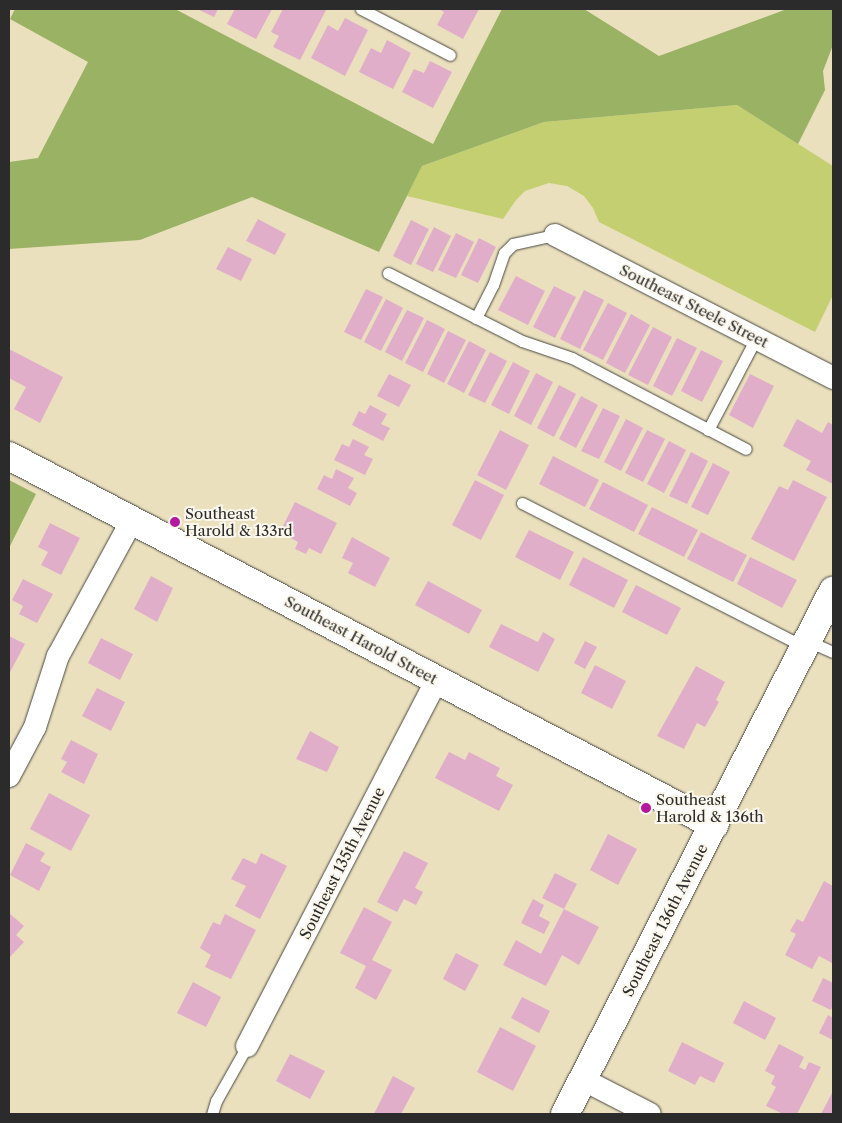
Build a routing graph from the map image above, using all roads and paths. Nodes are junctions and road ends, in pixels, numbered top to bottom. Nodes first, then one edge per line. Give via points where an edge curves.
1 (361, 9) edge
2 (450, 55) dead end
3 (555, 235) joint
4 (388, 273) dead end
5 (476, 318) junction
6 (756, 338) junction
7 (833, 378) edge
8 (708, 430) junction
9 (746, 449) dead end
10 (9, 456) edge
11 (522, 503) dead end
12 (132, 520) junction
13 (833, 591) edge
14 (806, 644) junction
15 (833, 652) edge
16 (437, 680) junction
17 (9, 776) edge
18 (714, 825) junction
19 (247, 1046) joint
20 (582, 1080) junction
21 (212, 1114) edge
22 (565, 1114) edge
23 (650, 1114) edge

1 - 2 lane
3 - 5 lane via 513,244 504,253 494,285
3 - 6 street, Southeast Steele Street
4 - 5 lane
5 - 8 lane via 522,341 572,358
6 - 7 street, Southeast Steele Street
6 - 8 lane
8 - 9 lane
10 - 12 street, Southeast Harold Street
11 - 14 lane
12 - 16 street, Southeast Harold Street
12 - 17 street via 58,656 35,727
13 - 14 street, Southeast 136th Avenue
14 - 15 lane
14 - 18 street, Southeast 136th Avenue
16 - 18 street, Southeast Harold Street
16 - 19 street, Southeast 135th Avenue
18 - 20 street, Southeast 136th Avenue
19 - 21 lane
20 - 22 street, Southeast 136th Avenue
20 - 23 street

